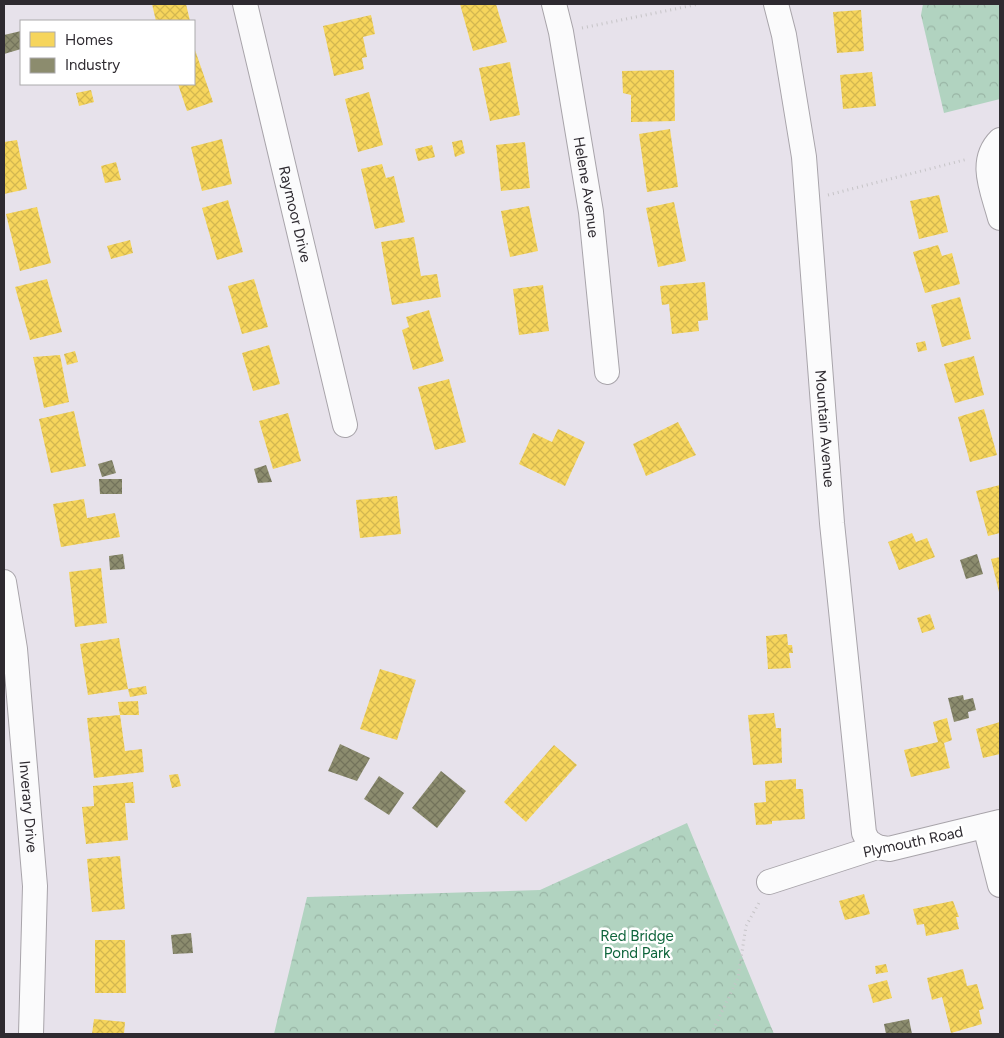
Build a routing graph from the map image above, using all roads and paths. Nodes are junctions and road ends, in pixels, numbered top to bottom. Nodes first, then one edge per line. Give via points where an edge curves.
1 (245, 4) edge
2 (554, 4) edge
3 (699, 4) edge
4 (776, 4) edge
5 (561, 32) junction
6 (994, 148) edge
7 (807, 200) junction
8 (1000, 218) edge
9 (606, 372) dead end
10 (345, 424) dead end
11 (4, 582) edge
12 (993, 824) edge
13 (877, 847) junction
14 (769, 882) joint
15 (1000, 884) edge
16 (31, 1034) edge
17 (711, 1034) edge

1 - 10 street, Raymoor Drive
2 - 5 street, Helene Avenue
3 - 5 path
4 - 7 street, Mountain Avenue via 804,157
5 - 9 street, Helene Avenue via 591,212
6 - 7 path
6 - 8 street via 988,170
7 - 13 street, Mountain Avenue via 832,523 852,727 864,833 868,841
11 - 16 street, Inverary Drive via 15,649 35,886
12 - 13 street, Plymouth Road via 889,848
12 - 15 street
13 - 14 street, Plymouth Road
14 - 17 path via 746,926 738,978

